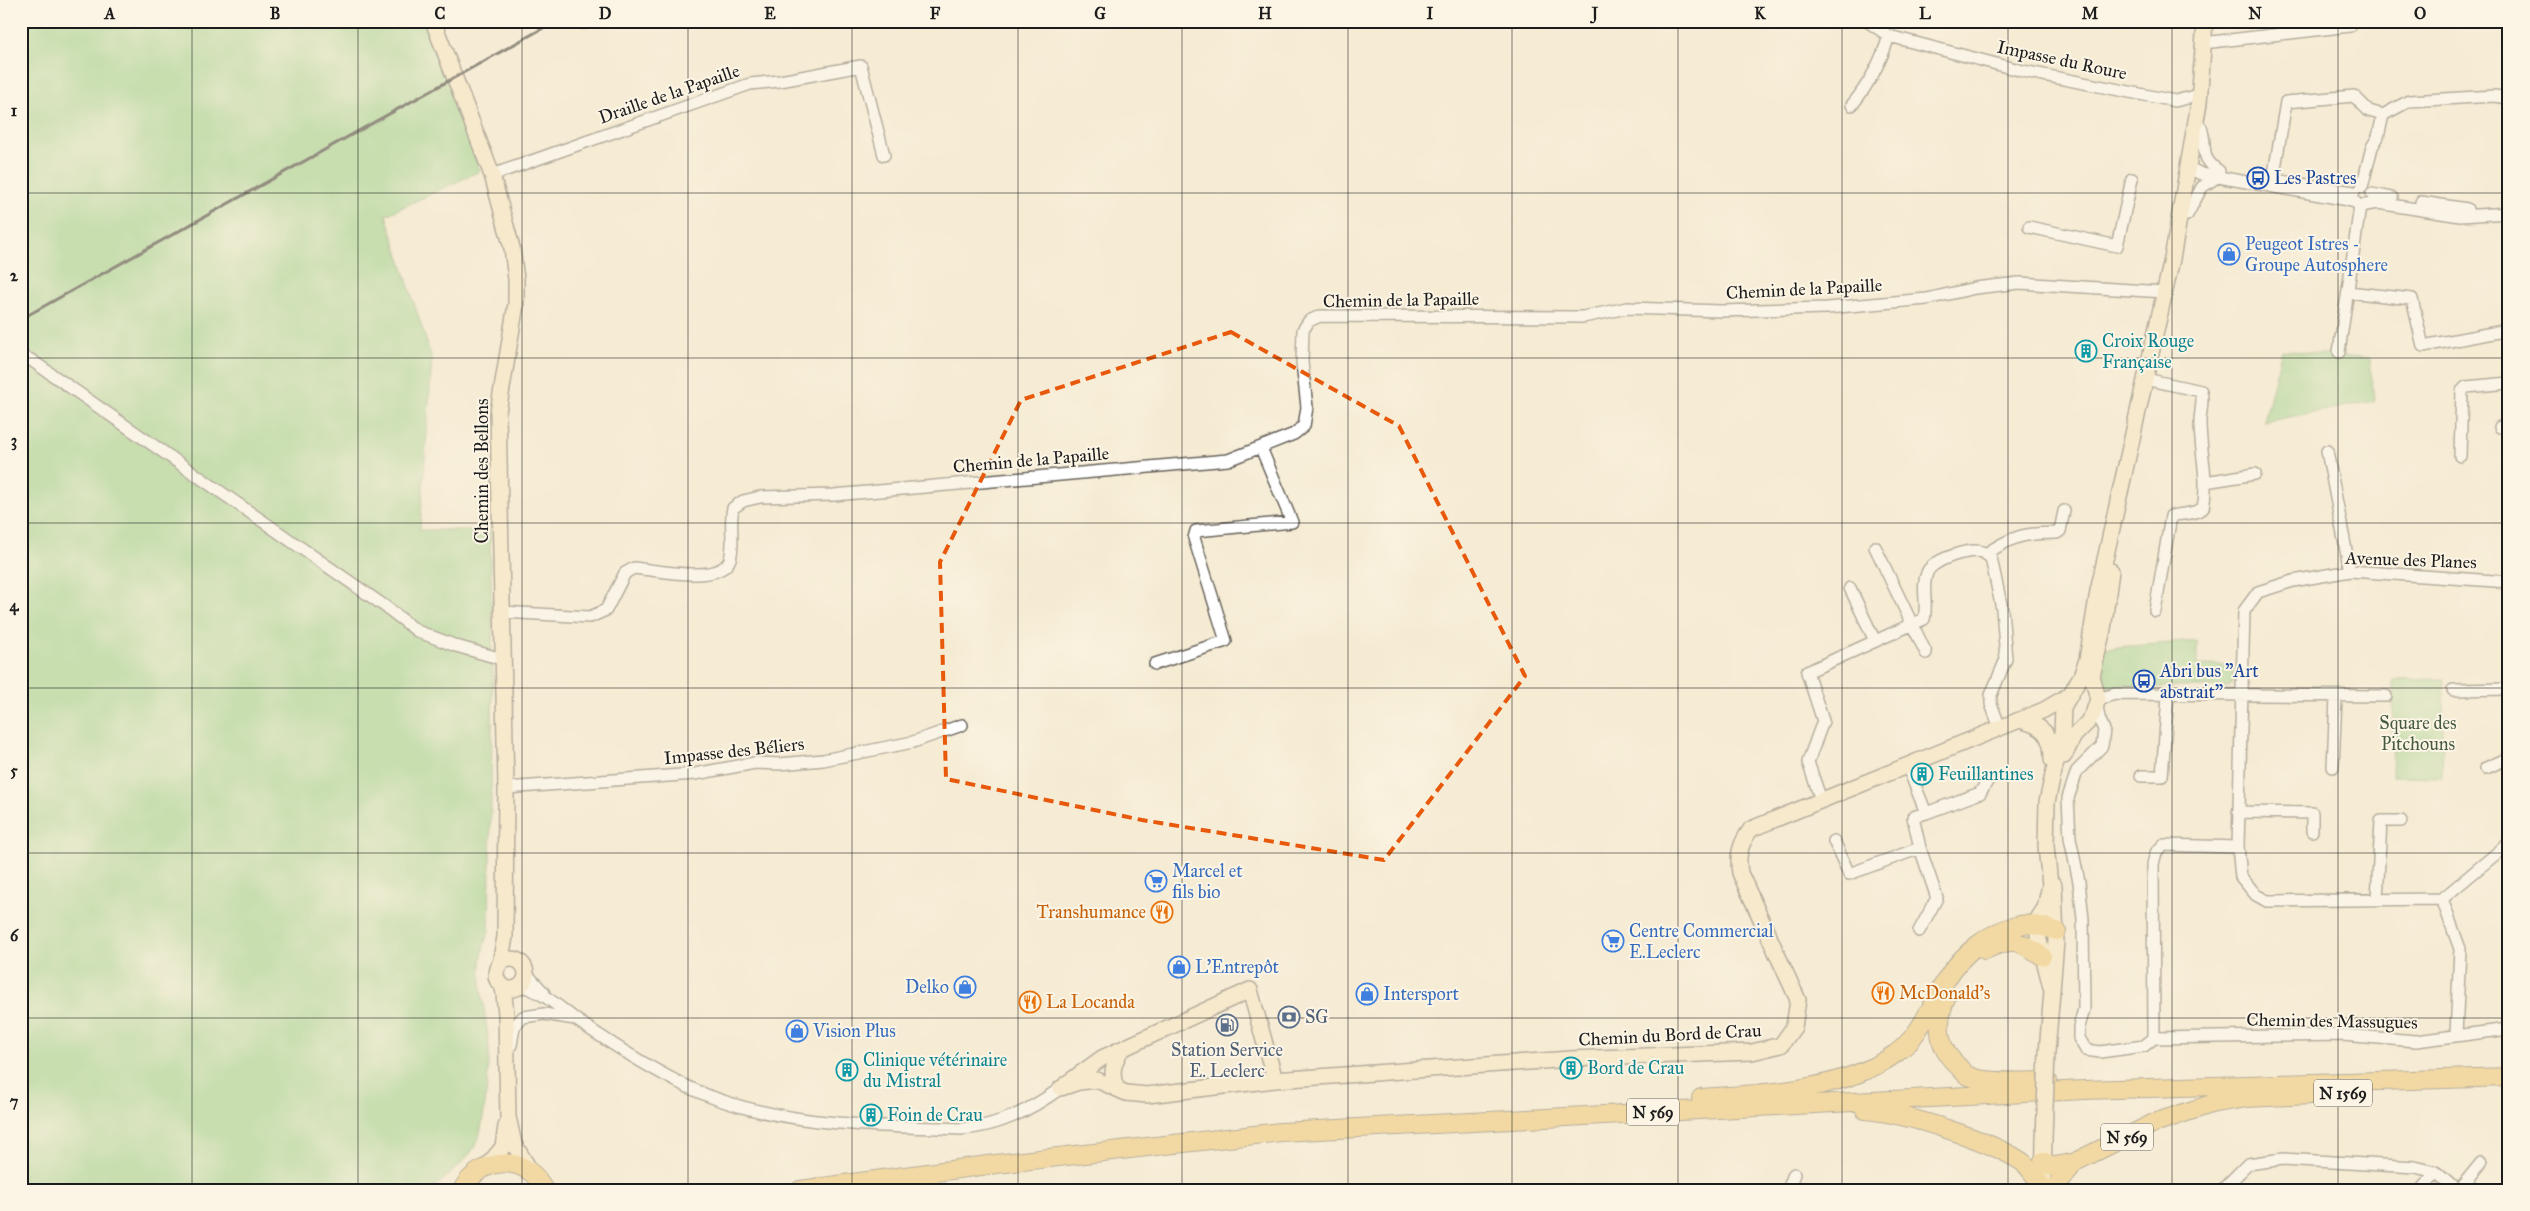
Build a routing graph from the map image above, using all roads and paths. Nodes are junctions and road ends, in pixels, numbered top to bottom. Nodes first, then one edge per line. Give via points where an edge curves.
1 (434, 21) edge
2 (1867, 21) edge
3 (2205, 21) edge
4 (2350, 26) dead end
5 (1889, 36) junction
6 (2204, 43) junction
7 (2509, 98) edge
8 (2200, 99) junction
9 (1852, 104) dead end
10 (2383, 116) junction
11 (2198, 126) junction
12 (884, 155) dead end
13 (2196, 171) junction
14 (2218, 174) junction
15 (492, 175) junction
16 (2132, 179) dead end
17 (2273, 180) junction
18 (2362, 198) junction
19 (2509, 206) edge
20 (2509, 213) edge
21 (2183, 216) junction
22 (2029, 227) dead end
23 (2164, 292) junction
24 (2348, 292) junction
25 (2509, 330) edge
26 (2339, 352) dead end
27 (21, 356) edge
28 (2145, 379) junction
29 (2509, 383) edge
30 (1261, 448) junction
31 (2327, 451) dead end
32 (2460, 456) dead end
33 (2255, 474) dead end
34 (2205, 482) junction
35 (2064, 511) dead end
36 (2115, 520) junction
37 (1875, 546) dead end
38 (1986, 554) junction
39 (2350, 572) junction
40 (2509, 582) edge
41 (1850, 588) dead end
42 (2155, 610) dead end
43 (501, 612) junction
44 (1912, 624) junction
45 (1875, 641) junction
46 (1926, 653) dead end
47 (502, 659) junction
48 (1155, 664) dead end
49 (2073, 689) junction
50 (2509, 689) edge
51 (2453, 690) dead end
52 (2096, 693) junction
53 (2168, 696) junction
54 (2386, 696) dead end
55 (2240, 697) junction
56 (2336, 697) junction
57 (2019, 720) junction
58 (2062, 722) junction
59 (962, 726) dead end
60 (2000, 728) junction
61 (2081, 728) junction
62 (2104, 730) junction
63 (2509, 758) edge
64 (1907, 765) junction
65 (2333, 767) dead end
66 (2486, 768) dead end
67 (2052, 772) junction
68 (2141, 776) dead end
69 (1988, 780) dead end
70 (506, 788) junction
71 (1821, 800) junction
72 (2238, 812) junction
73 (1926, 813) junction
74 (2401, 821) dead end
75 (2312, 831) dead end
76 (1834, 841) dead end
77 (2509, 843) edge
78 (2238, 847) junction
79 (1920, 848) junction
80 (2442, 899) junction
81 (2377, 900) junction
82 (2056, 931) junction
83 (1919, 932) dead end
84 (2033, 935) junction
85 (2042, 956) joint
86 (508, 962) junction
87 (516, 982) junction
88 (2051, 987) junction
89 (576, 1020) junction
90 (2509, 1028) edge
91 (2456, 1035) junction
92 (2154, 1038) junction
93 (1121, 1050) junction
94 (507, 1071) junction
95 (2470, 1078) junction
96 (2509, 1078) edge
97 (1275, 1080) junction
98 (2165, 1087) junction
99 (1061, 1088) junction
100 (1117, 1089) junction
101 (2214, 1103) joint
102 (1777, 1106) junction
103 (508, 1118) junction
104 (1482, 1121) junction
105 (2043, 1161) junction
106 (2075, 1162) junction
107 (2481, 1163) dead end
108 (488, 1165) junction
109 (2436, 1172) junction
110 (1794, 1174) dead end
111 (538, 1180) edge
112 (2046, 1189) edge
113 (462, 1190) edge
114 (554, 1190) edge
115 (800, 1190) edge
116 (1788, 1190) edge
117 (2222, 1190) edge
118 (2421, 1190) edge
119 (2457, 1190) edge

1 - 15 main road, Chemin des Bellons
2 - 5 street, Impasse du Roure
3 - 6 main road
4 - 6 street
5 - 8 street, Impasse du Roure via 2002,66 2174,101
5 - 9 street via 1867,87
6 - 8 main road
7 - 10 street via 2409,101
8 - 11 main road
10 - 17 street via 2369,111 2354,96 2286,102
10 - 18 street via 2378,137 2372,146
11 - 13 main road
11 - 14 street via 2205,139 2205,158
11 - 21 main road
12 - 15 street, Draille de la Papaille via 861,66 780,82 750,84
13 - 14 street
13 - 21 main road
14 - 17 street
14 - 18 street
14 - 21 street via 2202,187
15 - 43 main road, Chemin des Bellons via 512,248 516,279 516,304 498,412
16 - 22 street via 2117,246
17 - 18 street
18 - 19 street via 2459,208
18 - 20 street via 2460,216
18 - 24 street
21 - 23 main road
23 - 28 main road
23 - 30 street, Chemin de la Papaille via 2019,283 1975,288 1927,299 1827,308 1721,311 1627,308 1583,317 1320,316 1309,321 1303,330 1302,362 1307,407 1304,426 1294,434
24 - 25 street via 2412,299 2423,346
24 - 26 street
27 - 47 street via 221,491 416,631
28 - 34 street via 2201,391
28 - 36 main road
29 - 32 street via 2466,387 2462,391
30 - 43 street, Chemin de la Papaille via 1228,460 834,495 760,497 743,501 733,508 730,522 732,548 722,570 708,575 634,568 625,573 606,610 590,617
30 - 48 street via 1292,522 1196,531 1194,538 1226,641
31 - 39 street
33 - 34 street
34 - 42 street via 2204,508 2194,514 2171,516
35 - 38 street via 2057,534 2026,533
36 - 49 main road via 2098,591 2087,660
36 - 52 main road via 2110,586 2092,676
37 - 44 street
38 - 44 street via 1971,550 1934,564 1927,571 1924,582 1924,619
38 - 60 street via 1991,558 2002,609 2006,659 1991,695
39 - 40 street, Avenue des Planes
39 - 55 street, Avenue des Planes via 2293,581 2258,592 2244,611
41 - 45 street
43 - 47 main road, Chemin des Bellons
44 - 45 street
44 - 46 street
45 - 71 street via 1807,672 1823,721 1808,762
47 - 70 main road, Chemin des Bellons
49 - 52 main road via 2084,681
49 - 57 main road, Chemin du Bord de Crau via 2044,710
49 - 58 main road
50 - 51 street
52 - 53 street
52 - 61 main road
52 - 62 street via 2098,715
53 - 55 street
53 - 68 street via 2162,776
54 - 56 street
55 - 56 street
55 - 72 street, Avenue des Planes
56 - 65 street
57 - 58 main road, Chemin du Bord de Crau
57 - 60 main road, Chemin du Bord de Crau
57 - 67 main road via 2038,726 2050,737
58 - 61 main road, Chemin du Bord de Crau
58 - 67 main road
59 - 70 street, Impasse des Béliers via 913,742 822,760 755,763 695,774
60 - 64 main road, Chemin du Bord de Crau
61 - 62 street
61 - 82 main road via 2067,747 2055,794 2051,849
62 - 92 street via 2102,746 2077,771 2068,798 2070,838 2084,928 2084,1009 2079,1038 2081,1045 2092,1052 2128,1050 2144,1046
63 - 66 street
64 - 71 main road, Chemin du Bord de Crau
64 - 73 street
67 - 84 main road via 2046,828 2050,885
69 - 73 street via 1980,793
70 - 86 main road, Chemin des Bellons
71 - 97 main road, Chemin du Bord de Crau via 1751,829 1739,850 1738,861 1745,885 1798,1000 1794,1027 1781,1045 1752,1052 1570,1059
72 - 75 street via 2312,813
72 - 78 street, Avenue des Planes
73 - 79 street via 1913,817
74 - 81 street via 2381,821
76 - 79 street via 1849,874
77 - 80 street
78 - 81 street, Avenue des Planes via 2241,877 2256,895 2267,900
78 - 92 street via 2163,845 2156,853 2153,864
79 - 83 street via 1937,898
80 - 81 street, Avenue des Planes
80 - 91 street via 2460,949
82 - 84 main road, N 569
82 - 88 main road
84 - 85 main road
84 - 98 main road, N 569 via 1980,952 1950,988 1942,1007 1940,1028 1941,1043 1947,1057 1969,1076 1995,1080 2122,1080
84 - 104 main road, N 569 via 2021,924 1993,934 1969,951 1946,978 1925,1021 1896,1054 1848,1079 1804,1088 1718,1097 1543,1108
85 - 88 main road
86 - 87 main road via 522,964
86 - 87 main road via 496,973
87 - 89 street, Chemin du Bord de Crau via 547,996
87 - 94 main road via 506,1014
88 - 105 main road, bridge
89 - 94 street via 544,1014 523,1017 514,1027
89 - 99 street, Chemin du Bord de Crau via 680,1084 733,1104 803,1118 889,1126 981,1128 1025,1111
90 - 91 street, Chemin des Massugues
91 - 92 street, Chemin des Massugues via 2416,1041 2342,1035
93 - 97 main road, Chemin du Bord de Crau via 1250,990
93 - 99 main road, Chemin du Bord de Crau via 1102,1058
93 - 100 main road via 1112,1074
94 - 103 main road
95 - 96 main road, N 569
95 - 98 main road, N 569
95 - 101 main road, N 1569 via 2390,1091 2246,1098
97 - 100 main road, Chemin du Bord de Crau via 1147,1094
98 - 102 main road, N 569
99 - 100 main road, Chemin du Bord de Crau via 1097,1080
101 - 106 main road, N 569 via 2154,1123
102 - 104 main road, N 569
102 - 112 main road, N 569 via 1884,1112 1981,1141 2022,1162
103 - 108 main road via 503,1148
103 - 111 main road via 514,1144
104 - 115 main road, N 569 via 1281,1132
105 - 106 main road, N 569 via 2051,1167
105 - 112 main road
106 - 112 main road, N 569
107 - 119 street
108 - 111 main road via 515,1164
108 - 113 main road via 469,1178
109 - 117 street via 2415,1167 2283,1159 2248,1164
109 - 118 street
109 - 119 street
110 - 116 street
111 - 114 main road

